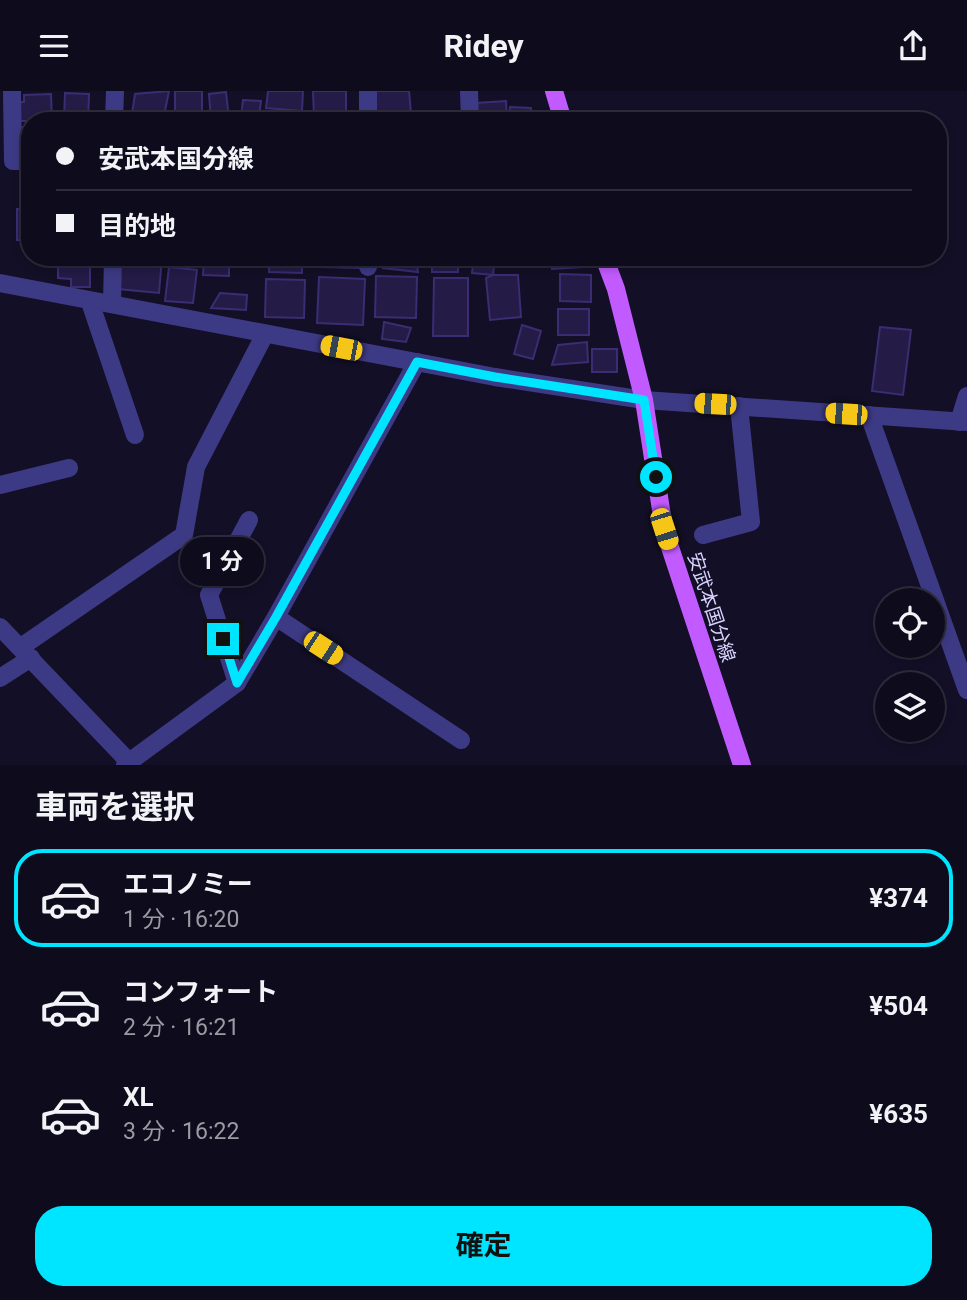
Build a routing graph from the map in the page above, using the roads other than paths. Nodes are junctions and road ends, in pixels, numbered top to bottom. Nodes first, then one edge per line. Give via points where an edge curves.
1 (12, 91) edge
2 (115, 91) edge
3 (369, 91) edge
4 (469, 91) edge
5 (554, 91) edge
6 (114, 112) edge
7 (368, 112) edge
8 (470, 112) edge
9 (560, 112) edge
10 (21, 161) edge
11 (113, 266) edge
12 (607, 266) edge
13 (0, 283) edge
14 (90, 302) junction
15 (112, 304) junction
16 (265, 334) junction
17 (417, 362) junction
18 (967, 396) edge
19 (644, 400) junction
20 (739, 406) junction
21 (869, 415) junction
22 (963, 422) edge
23 (135, 435) dead end
24 (69, 468) dead end
25 (0, 485) edge
26 (250, 520) dead end
27 (703, 535) dead end
28 (276, 617) junction
29 (0, 627) edge
30 (26, 652) junction
31 (0, 678) edge
32 (237, 683) junction
33 (967, 690) edge
34 (461, 740) dead end
35 (129, 764) edge
36 (742, 765) edge

1 - 10 street via 13,161
2 - 6 street
3 - 7 street
4 - 8 street
5 - 9 main road
11 - 15 street
12 - 19 main road, 安武本国分線
13 - 14 street
14 - 15 street
14 - 23 street
15 - 16 street
16 - 17 street
16 - 30 street via 197,467 184,535
17 - 19 street
17 - 28 street
18 - 22 street
19 - 20 street
19 - 36 main road, 安武本国分線 via 664,529
20 - 21 street
20 - 27 street via 751,521
21 - 22 street
21 - 33 street
24 - 25 street
26 - 32 street via 209,595
28 - 32 street
28 - 34 street
29 - 30 street
30 - 31 street
30 - 35 street
32 - 35 street

